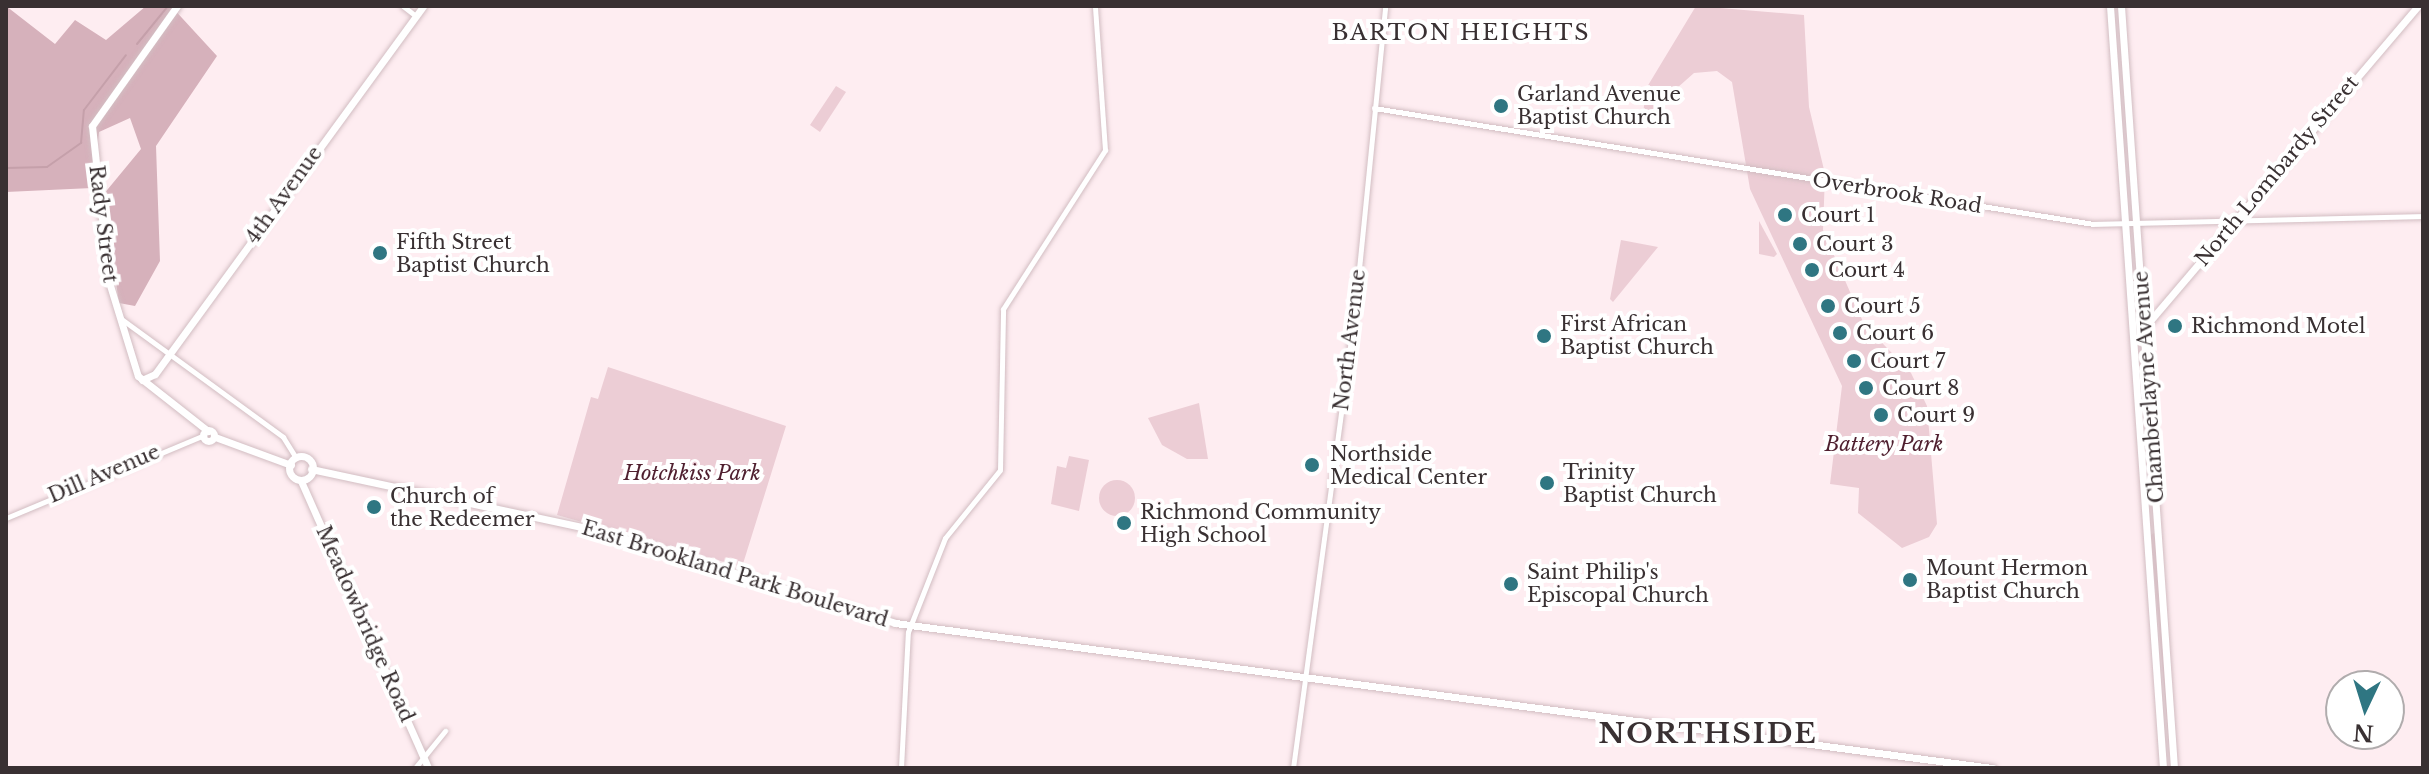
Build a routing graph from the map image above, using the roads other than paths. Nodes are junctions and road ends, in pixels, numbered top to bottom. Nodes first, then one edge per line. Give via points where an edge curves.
1 (177, 6) edge
2 (403, 6) edge
3 (423, 6) edge
4 (1095, 6) edge
5 (1385, 6) edge
6 (2110, 6) edge
7 (2121, 6) edge
8 (2418, 6) edge
9 (416, 16) junction
10 (1374, 108) junction
11 (2423, 216) edge
12 (2235, 218) junction
13 (2139, 224) junction
14 (2129, 225) junction
15 (2143, 297) junction
16 (2166, 302) junction
17 (118, 317) junction
18 (2145, 328) junction
19 (2137, 337) junction
20 (170, 352) junction
21 (142, 380) junction
22 (206, 433) junction
23 (293, 461) junction
24 (311, 469) junction
25 (301, 481) junction
26 (6, 518) edge
27 (911, 625) junction
28 (1305, 677) junction
29 (445, 731) dead end
30 (423, 757) junction
31 (415, 768) edge
32 (428, 768) edge
33 (901, 768) edge
34 (1293, 768) edge
35 (1992, 768) edge
36 (2163, 768) edge
37 (2174, 768) edge

1 - 17 main road, Rady Street via 92,126
2 - 9 street
3 - 9 main road, 4th Avenue
4 - 27 street via 1104,153 1006,303 999,334 999,473 945,538
5 - 10 street, North Avenue
6 - 14 main road, Chamberlayne Avenue
7 - 13 main road, Chamberlayne Avenue
8 - 12 main road, North Lombardy Street
9 - 20 main road, 4th Avenue
10 - 14 street, Overbrook Road
10 - 28 street, North Avenue
11 - 12 street, Overbrook Road via 2266,225
12 - 13 street, Overbrook Road
12 - 16 main road, North Lombardy Street
13 - 14 street, Overbrook Road
13 - 15 main road, Chamberlayne Avenue
14 - 19 main road, Chamberlayne Avenue
15 - 16 main road via 2152,305
15 - 18 main road, Chamberlayne Avenue
16 - 18 main road, North Lombardy Street
17 - 20 street
17 - 21 main road, Rady Street
18 - 19 main road, North Lombardy Street
18 - 37 main road, Chamberlayne Avenue
19 - 36 main road, Chamberlayne Avenue
20 - 21 main road, 4th Avenue
20 - 23 street via 283,437
21 - 22 main road
22 - 23 main road
22 - 26 street, Dill Avenue
23 - 24 main road via 310,458
23 - 25 main road, Meadowbridge Road via 290,477
24 - 25 main road
24 - 27 main road, East Brookland Park Boulevard via 600,531
25 - 30 main road, Meadowbridge Road
27 - 28 main road, East Brookland Park Boulevard
27 - 33 street
28 - 34 street, North Avenue
28 - 35 main road, East Brookland Park Boulevard
29 - 30 street
30 - 31 street
30 - 32 main road, Meadowbridge Road

